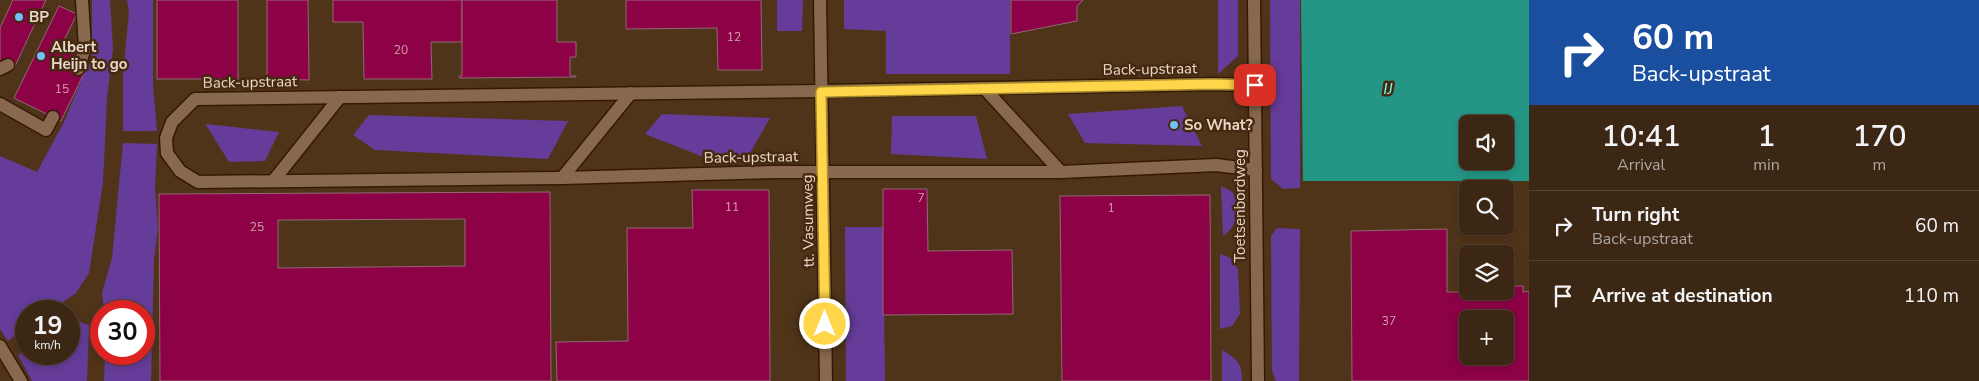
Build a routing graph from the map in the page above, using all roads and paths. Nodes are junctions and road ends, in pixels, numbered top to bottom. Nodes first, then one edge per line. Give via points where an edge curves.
1 (82, 0) edge
2 (820, 0) edge
3 (1254, 0) edge
4 (78, 69) dead end
5 (1255, 85) junction
6 (984, 89) junction
7 (821, 92) junction
8 (631, 93) junction
9 (340, 97) junction
10 (0, 104) edge
11 (53, 117) dead end
12 (1256, 170) junction
13 (1061, 172) junction
14 (824, 173) junction
15 (562, 178) junction
16 (274, 180) junction
17 (0, 346) edge
18 (21, 381) edge
19 (826, 381) edge
20 (1258, 381) edge

1 - 4 street via 85,48
2 - 7 street, tt. Vasumweg
3 - 5 street, Toetsenbordweg
5 - 6 street, Back-upstraat
5 - 12 street, Toetsenbordweg
6 - 7 street, Back-upstraat
6 - 13 street
7 - 8 street, Back-upstraat
7 - 14 street, tt. Vasumweg
8 - 9 street, Back-upstraat
8 - 15 street
9 - 16 street
9 - 16 street, Back-upstraat via 195,98 172,122 166,138 167,153 180,171 198,182
10 - 11 street via 46,130
12 - 13 street, Back-upstraat via 1216,165
12 - 20 street, Toetsenbordweg
13 - 14 street, Back-upstraat
14 - 15 street, Back-upstraat
14 - 19 street, tt. Vasumweg
15 - 16 street, Back-upstraat
17 - 18 street

